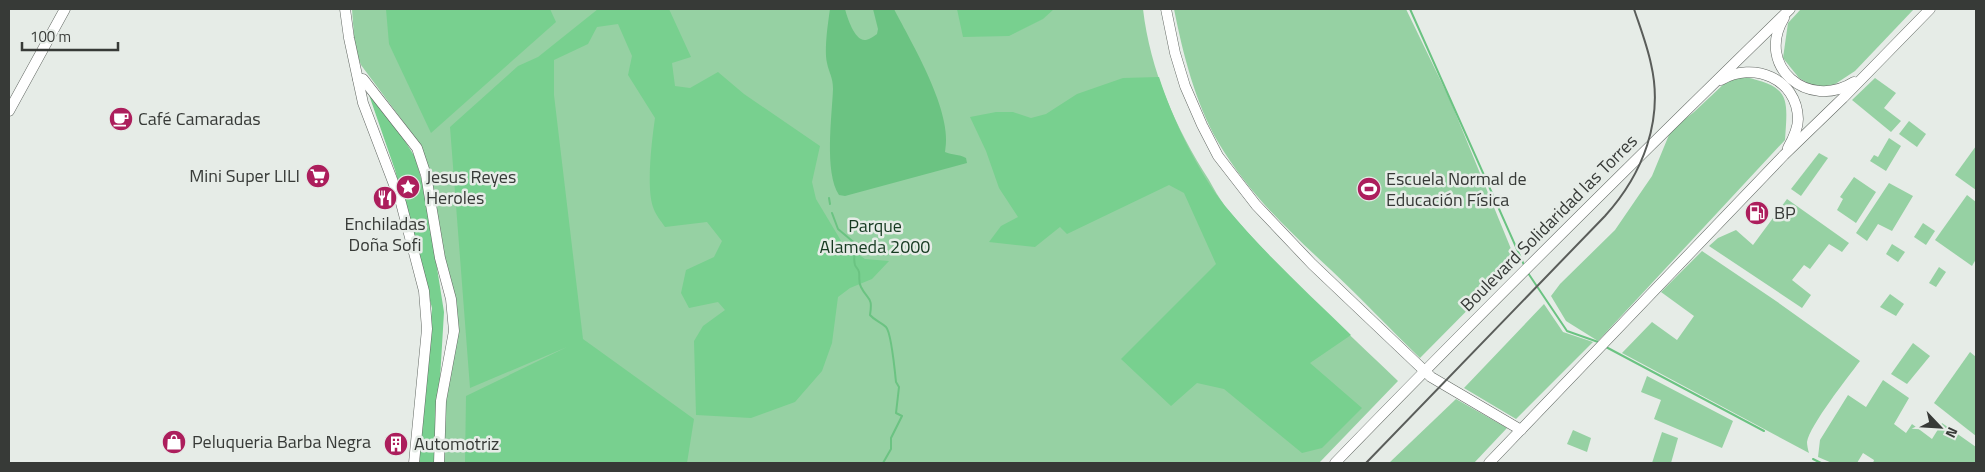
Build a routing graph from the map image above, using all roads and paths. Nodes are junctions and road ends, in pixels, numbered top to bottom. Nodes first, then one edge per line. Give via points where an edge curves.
1 (65, 9) edge
2 (345, 9) edge
3 (1166, 9) edge
4 (1790, 9) edge
5 (1930, 9) edge
6 (1863, 76) junction
7 (358, 79) junction
8 (1705, 92) junction
9 (9, 111) edge
10 (1784, 155) junction
11 (1412, 360) junction
12 (1424, 371) junction
13 (1416, 380) junction
14 (1522, 430) junction
15 (1339, 460) edge
16 (414, 463) edge
17 (439, 463) edge
18 (1489, 463) edge

1 - 9 main road
2 - 7 main road
3 - 11 main road via 1185,86 1223,163 1280,233
4 - 6 main road via 1780,26 1776,45 1780,64 1790,79 1808,89 1829,92
4 - 8 main road, Boulevard Solidaridad las Torres
5 - 6 main road
6 - 10 main road
7 - 16 main road via 363,103 401,203 424,291 427,329
7 - 17 main road via 364,79 417,148 429,186 455,324 441,401
8 - 10 main road via 1741,72 1762,73 1780,83 1792,99 1798,119
8 - 12 main road, Boulevard Solidaridad las Torres
10 - 14 main road
11 - 12 main road
11 - 13 main road
12 - 13 main road, Boulevard Solidaridad las Torres
12 - 14 main road
13 - 15 main road, Boulevard Solidaridad las Torres
14 - 18 main road

